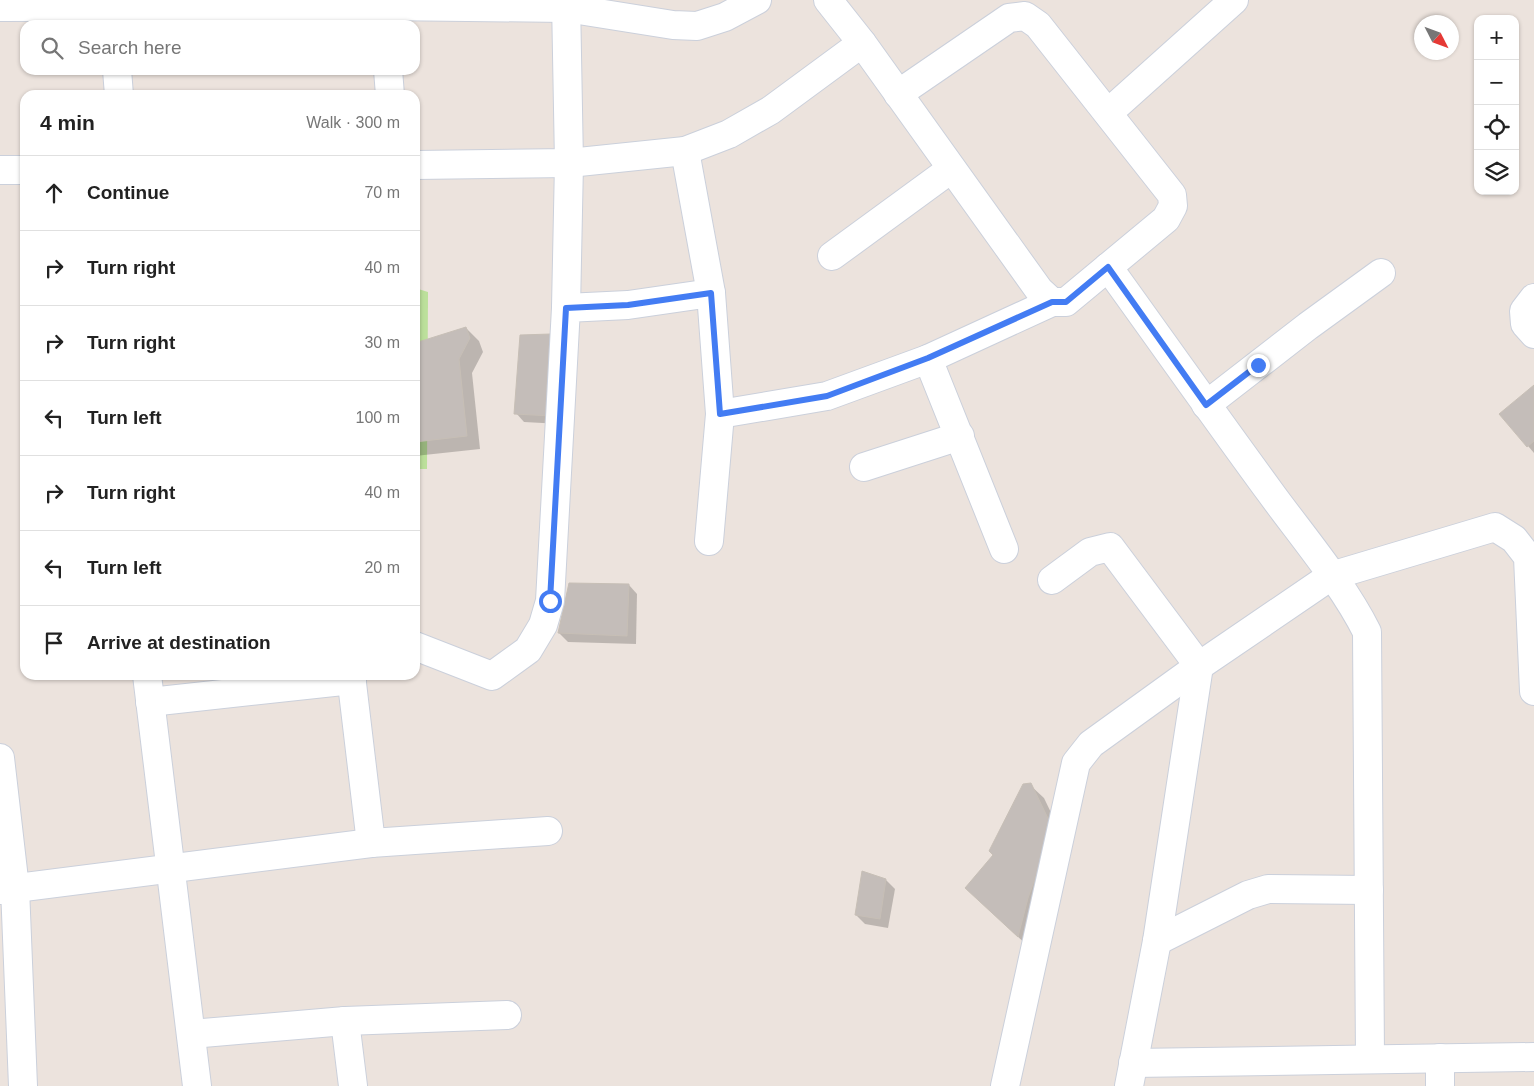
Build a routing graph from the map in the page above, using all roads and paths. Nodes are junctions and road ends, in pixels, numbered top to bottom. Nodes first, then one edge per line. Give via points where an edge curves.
1 (757, 0) edge
2 (828, 0) edge
3 (1234, 0) edge
4 (566, 4) edge
5 (0, 7) edge
6 (383, 10) edge
7 (113, 11) edge
8 (862, 43) junction
9 (117, 75) edge
10 (388, 75) edge
11 (119, 90) edge
12 (390, 90) edge
13 (898, 94) junction
14 (1108, 113) junction
15 (686, 151) junction
16 (569, 163) junction
17 (420, 165) edge
18 (951, 169) junction
19 (0, 170) edge
20 (20, 170) edge
21 (832, 256) dead end
22 (1108, 267) junction
23 (1381, 273) dead end
24 (711, 293) junction
25 (1534, 298) edge
26 (1052, 302) junction
27 (566, 308) junction
28 (1534, 334) edge
29 (928, 358) junction
30 (1206, 405) junction
31 (720, 414) junction
32 (960, 436) junction
33 (864, 467) dead end
34 (709, 541) dead end
35 (1004, 549) dead end
36 (1331, 576) junction
37 (1052, 580) dead end
38 (420, 648) edge
39 (1199, 666) junction
40 (148, 680) edge
41 (327, 680) edge
42 (351, 680) edge
43 (1534, 691) edge
44 (150, 702) junction
45 (0, 758) edge
46 (548, 830) dead end
47 (371, 843) junction
48 (170, 868) junction
49 (8, 889) edge
50 (1369, 890) junction
51 (1158, 941) junction
52 (507, 1015) dead end
53 (345, 1022) junction
54 (191, 1034) junction
55 (1534, 1057) edge
56 (1440, 1058) junction
57 (1370, 1059) junction
58 (15, 1072) edge
59 (1131, 1074) edge
60 (197, 1086) edge
61 (353, 1086) edge
62 (1005, 1086) edge
63 (1440, 1086) edge

1 - 4 street via 725,17 697,26 673,25
2 - 8 street
3 - 14 street
4 - 6 street
4 - 16 street
5 - 7 street
6 - 7 street
8 - 13 street
8 - 15 street via 772,110 729,134
9 - 11 street
10 - 12 street
13 - 14 street via 1009,18 1024,16 1038,25
13 - 18 street
14 - 22 street via 1172,195 1173,206 1166,219
15 - 16 street
15 - 24 street
16 - 17 street
16 - 27 street
18 - 21 street
18 - 26 street via 1039,290
19 - 20 street
22 - 26 street via 1066,302
22 - 30 street
23 - 30 street
24 - 27 street via 628,305
24 - 31 street
25 - 28 street via 1524,312 1525,324
26 - 29 street
27 - 38 street via 550,601 543,625 528,650 492,676
29 - 31 street via 827,396
29 - 32 street
30 - 36 street
31 - 34 street
32 - 33 street
32 - 35 street
36 - 39 street
36 - 43 street via 1495,527 1514,539 1528,557
36 - 50 street via 1359,616 1366,632
37 - 39 street via 1090,552 1110,547
39 - 51 street
39 - 62 street via 1091,744 1076,763
40 - 44 street
41 - 44 street
42 - 47 street
44 - 48 street
45 - 49 street
46 - 47 street
47 - 48 street
48 - 49 street
48 - 54 street
49 - 58 street
50 - 51 street via 1268,889 1248,895
50 - 57 street
51 - 59 street
52 - 53 street
53 - 54 street
53 - 61 street
54 - 60 street
55 - 56 street
56 - 57 street
56 - 63 street
57 - 59 street

